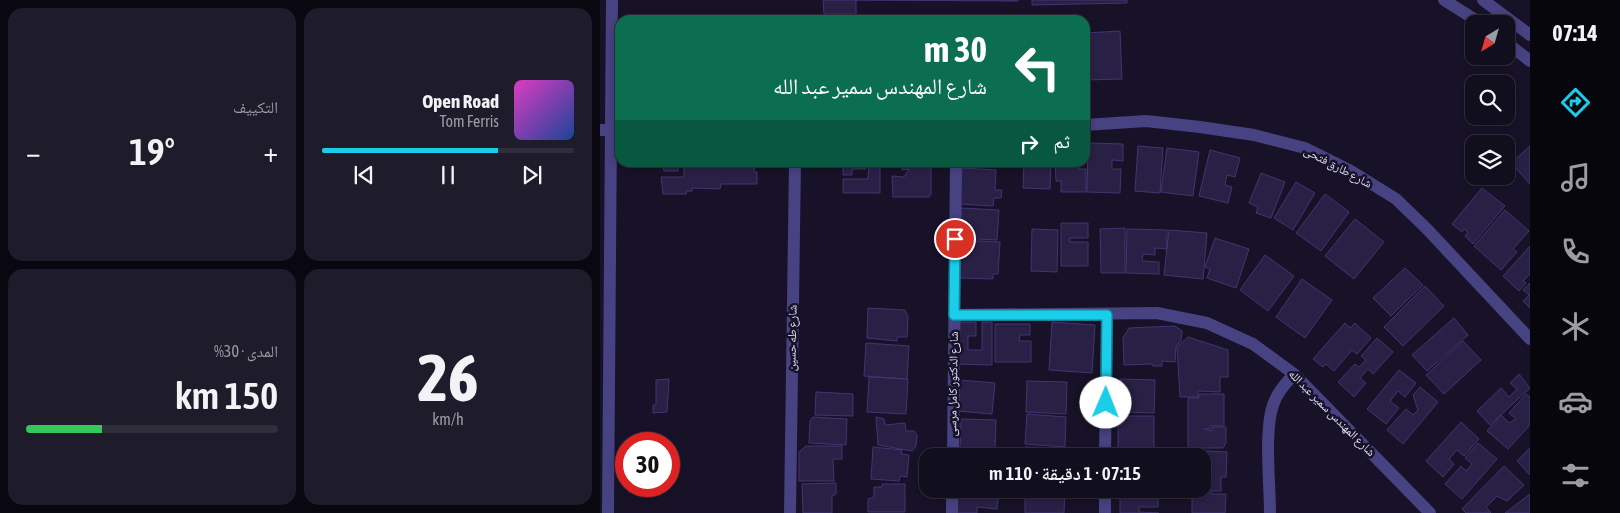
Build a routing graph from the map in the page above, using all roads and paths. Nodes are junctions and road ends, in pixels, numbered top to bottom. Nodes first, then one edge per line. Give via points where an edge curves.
1 (612, 0) edge
2 (1444, 0) edge
3 (1483, 0) edge
4 (1468, 15) edge
5 (1530, 35) edge
6 (1515, 49) edge
7 (1530, 61) edge
8 (1090, 125) edge
9 (610, 130) edge
10 (795, 167) edge
11 (956, 167) edge
12 (954, 315) junction
13 (1107, 315) junction
14 (1530, 339) edge
15 (1294, 374) junction
16 (953, 448) edge
17 (1106, 448) edge
18 (952, 498) edge
19 (1105, 498) edge
20 (608, 513) edge
21 (790, 513) edge
22 (952, 513) edge
23 (1105, 513) edge
24 (1270, 513) edge
25 (1430, 513) edge

1 - 9 street
2 - 4 street
3 - 5 street
6 - 7 street
8 - 14 street, شارع طارق فتحى via 1155,122 1254,136 1305,148 1396,199
9 - 20 street
10 - 21 street, شارع طه حسين
11 - 12 street, شارع الدكتور كامل مرسى
12 - 13 street, شارع المهندس سمير عبد الله
12 - 16 street, شارع الدكتور كامل مرسى
13 - 15 street, شارع المهندس سمير عبد الله via 1157,313 1207,323 1253,344
13 - 17 street
15 - 24 street via 1280,388 1272,406 1269,426
15 - 25 street, شارع المهندس سمير عبد الله
18 - 22 street
19 - 23 street

